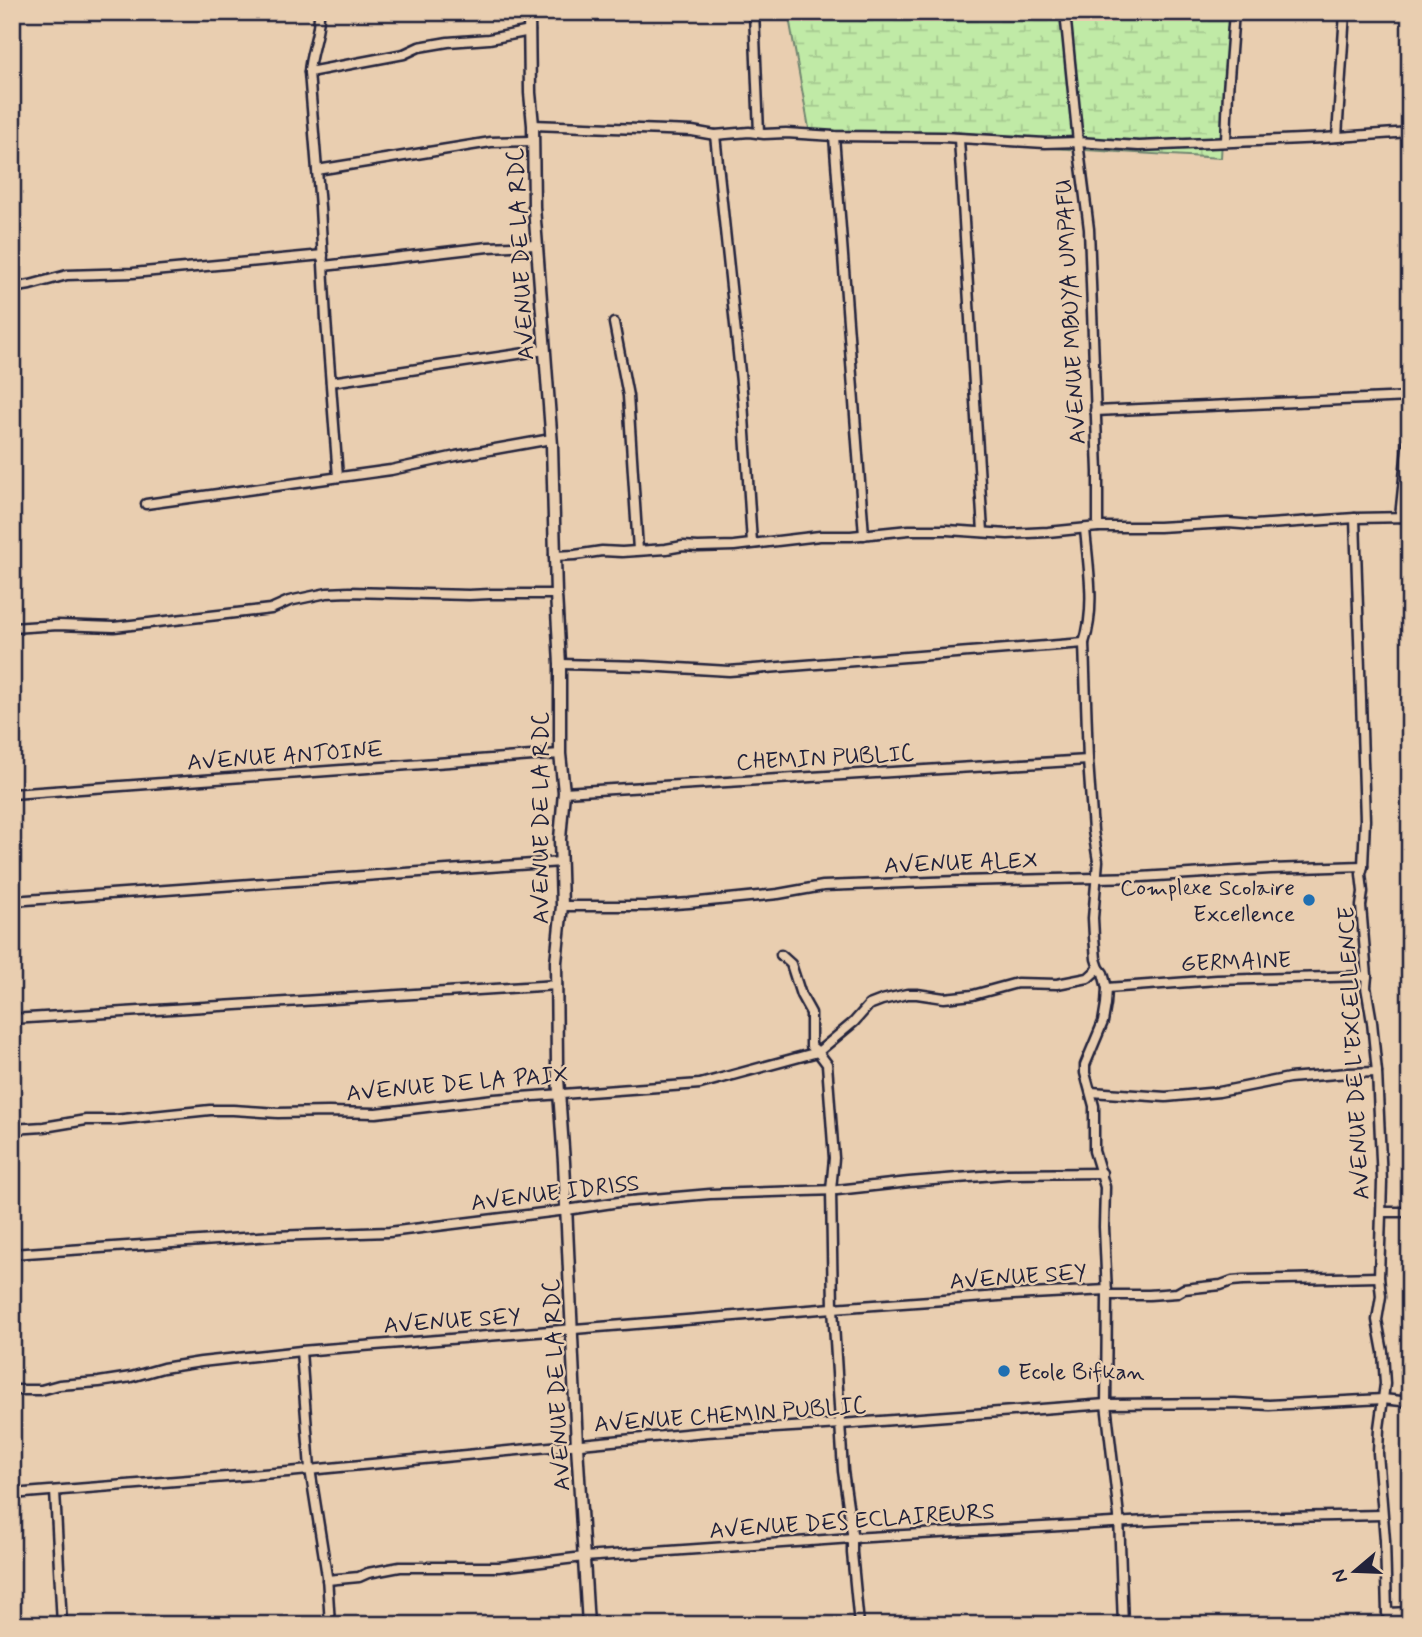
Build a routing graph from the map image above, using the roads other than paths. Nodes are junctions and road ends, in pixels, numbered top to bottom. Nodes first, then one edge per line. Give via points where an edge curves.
1 (319, 12) edge
2 (529, 12) edge
3 (754, 12) edge
4 (1065, 12) edge
5 (1234, 12) edge
6 (1345, 12) edge
7 (530, 31) junction
8 (309, 72) junction
9 (533, 125) junction
10 (1410, 132) edge
11 (759, 133) junction
12 (715, 135) junction
13 (834, 136) junction
14 (1336, 137) junction
15 (959, 139) junction
16 (532, 141) junction
17 (1226, 141) junction
18 (1078, 142) junction
19 (317, 170) junction
20 (536, 245) junction
21 (323, 255) junction
22 (324, 266) junction
23 (12, 288) edge
24 (614, 323) dead end
25 (545, 350) junction
26 (331, 382) junction
27 (1410, 397) edge
28 (1095, 411) junction
29 (1410, 419) edge
30 (551, 439) junction
31 (338, 477) junction
32 (146, 504) dead end
33 (1400, 517) junction
34 (1410, 517) edge
35 (1356, 518) junction
36 (1098, 527) junction
37 (1085, 529) junction
38 (983, 532) junction
39 (864, 535) junction
40 (752, 543) junction
41 (638, 550) junction
42 (554, 556) junction
43 (556, 594) junction
44 (12, 628) edge
45 (1084, 643) junction
46 (560, 664) junction
47 (560, 754) junction
48 (1088, 761) junction
49 (564, 792) junction
50 (12, 794) edge
51 (561, 862) junction
52 (1363, 866) junction
53 (1096, 877) junction
54 (12, 901) edge
55 (562, 906) junction
56 (781, 955) dead end
57 (1099, 968) junction
58 (1367, 976) junction
59 (557, 985) junction
60 (1107, 988) junction
61 (12, 1019) edge
62 (818, 1052) junction
63 (1377, 1072) junction
64 (1091, 1092) junction
65 (559, 1094) junction
66 (12, 1129) edge
67 (1102, 1172) junction
68 (831, 1190) junction
69 (567, 1210) junction
70 (1410, 1212) edge
71 (1382, 1213) junction
72 (12, 1254) edge
73 (1379, 1277) junction
74 (1107, 1292) junction
75 (833, 1308) junction
76 (572, 1330) junction
77 (301, 1351) junction
78 (12, 1390) edge
79 (1383, 1399) junction
80 (1410, 1402) edge
81 (1106, 1404) junction
82 (841, 1424) junction
83 (577, 1445) junction
84 (310, 1469) junction
85 (55, 1490) junction
86 (12, 1494) edge
87 (1382, 1515) junction
88 (1119, 1522) junction
89 (852, 1538) junction
90 (584, 1557) junction
91 (327, 1580) junction
92 (1410, 1612) edge
93 (1387, 1613) junction
94 (62, 1625) edge
95 (330, 1625) edge
96 (588, 1625) edge
97 (859, 1625) edge
98 (1123, 1625) edge
99 (1395, 1625) edge

1 - 8 street
2 - 7 street, AVENUE DE LA RDC
3 - 11 street
4 - 18 street, AVENUE MBUYA UMPAFU
5 - 17 street
6 - 14 street
7 - 8 street via 419,47 404,54
7 - 9 street, AVENUE DE LA RDC
8 - 19 street
9 - 12 street
9 - 16 street, AVENUE DE LA RDC
10 - 14 street
11 - 12 street
11 - 13 street
12 - 40 street via 743,401
13 - 15 street
13 - 39 street
14 - 17 street
15 - 18 street
15 - 38 street
16 - 19 street via 491,142
16 - 20 street, AVENUE DE LA RDC
17 - 18 street via 1139,146
18 - 28 street, AVENUE MBUYA UMPAFU via 1089,229
19 - 21 street
20 - 22 street
20 - 25 street, AVENUE DE LA RDC
21 - 22 street
21 - 23 street via 67,275
22 - 26 street
24 - 41 street via 628,396
25 - 26 street
25 - 30 street, AVENUE DE LA RDC
26 - 31 street
27 - 28 street
28 - 36 street, AVENUE MBUYA UMPAFU
29 - 33 street
30 - 31 street
30 - 42 street, AVENUE DE LA RDC
31 - 32 street
33 - 34 street
33 - 35 street
35 - 36 street
35 - 52 street, AVENUE DE L'EXCELLENCE
36 - 37 street
37 - 38 street
37 - 45 street via 1090,606
38 - 39 street via 909,530
39 - 40 street
40 - 41 street
41 - 42 street
42 - 43 street, AVENUE DE LA RDC
43 - 44 street via 327,593 271,609 114,626
43 - 46 street, AVENUE DE LA RDC
45 - 46 street via 729,671
45 - 48 street
46 - 47 street, AVENUE DE LA RDC
47 - 49 street, AVENUE DE LA RDC
47 - 50 street, AVENUE ANTOINE
48 - 49 street, CHEMIN PUBLIC
48 - 53 street
49 - 51 street, AVENUE DE LA RDC
51 - 54 street
51 - 55 street, AVENUE DE LA RDC
52 - 53 street, AVENUE ALEX
52 - 58 street, AVENUE DE L'EXCELLENCE
53 - 55 street, AVENUE ALEX via 823,886 689,903
53 - 57 street via 1093,918
55 - 59 street, AVENUE DE LA RDC
56 - 62 street via 791,964 811,1013 811,1046
57 - 60 street
57 - 62 street via 1088,978 1057,985 1017,983 974,995 907,994 882,1000 869,1005
58 - 60 street, GERMAINE via 1217,979
58 - 63 street, AVENUE DE L'EXCELLENCE
59 - 61 street
59 - 65 street, AVENUE DE LA RDC
60 - 64 street via 1103,1021 1086,1065
62 - 65 street, AVENUE DE LA PAIX via 700,1084
62 - 68 street via 827,1064 834,1158
63 - 64 street via 1289,1078 1166,1097
63 - 71 street, AVENUE DE L'EXCELLENCE
64 - 67 street via 1094,1152
65 - 66 street, AVENUE DE LA PAIX via 376,1113 221,1110
65 - 69 street, AVENUE DE LA RDC
67 - 68 street, AVENUE IDRISS via 984,1176
67 - 74 street
68 - 69 street, AVENUE IDRISS via 710,1194
68 - 75 street
69 - 72 street, AVENUE IDRISS via 389,1232
69 - 76 street, AVENUE DE LA RDC
70 - 71 street
71 - 73 street, AVENUE DE L'EXCELLENCE
73 - 74 street, AVENUE SEY via 1244,1280 1177,1293
73 - 79 street, AVENUE DE L'EXCELLENCE
74 - 75 street, AVENUE SEY
74 - 81 street
75 - 76 street, AVENUE SEY
75 - 82 street
76 - 77 street, AVENUE SEY
76 - 83 street, AVENUE DE LA RDC
77 - 78 street, AVENUE SEY via 201,1362 41,1390
77 - 84 street
79 - 80 street, AVENUE CHEMIN PUBLIC
79 - 81 street, AVENUE CHEMIN PUBLIC via 1269,1405
79 - 87 street, AVENUE DE L'EXCELLENCE via 1378,1453
81 - 82 street, AVENUE CHEMIN PUBLIC
81 - 88 street
82 - 83 street, AVENUE CHEMIN PUBLIC
82 - 89 street
83 - 84 street, AVENUE CHEMIN PUBLIC
83 - 90 street, AVENUE DE LA RDC
84 - 85 street, AVENUE CHEMIN PUBLIC
84 - 91 street
85 - 86 street, AVENUE CHEMIN PUBLIC
85 - 94 street
87 - 88 street, AVENUE DES ECLAIREURS
87 - 93 street, AVENUE DE L'EXCELLENCE
88 - 89 street, AVENUE DES ECLAIREURS
88 - 98 street
89 - 90 street, AVENUE DES ECLAIREURS
89 - 97 street
90 - 91 street, AVENUE DES ECLAIREURS via 499,1567 400,1567
90 - 96 street, AVENUE DE LA RDC
91 - 95 street
92 - 93 street
93 - 99 street

